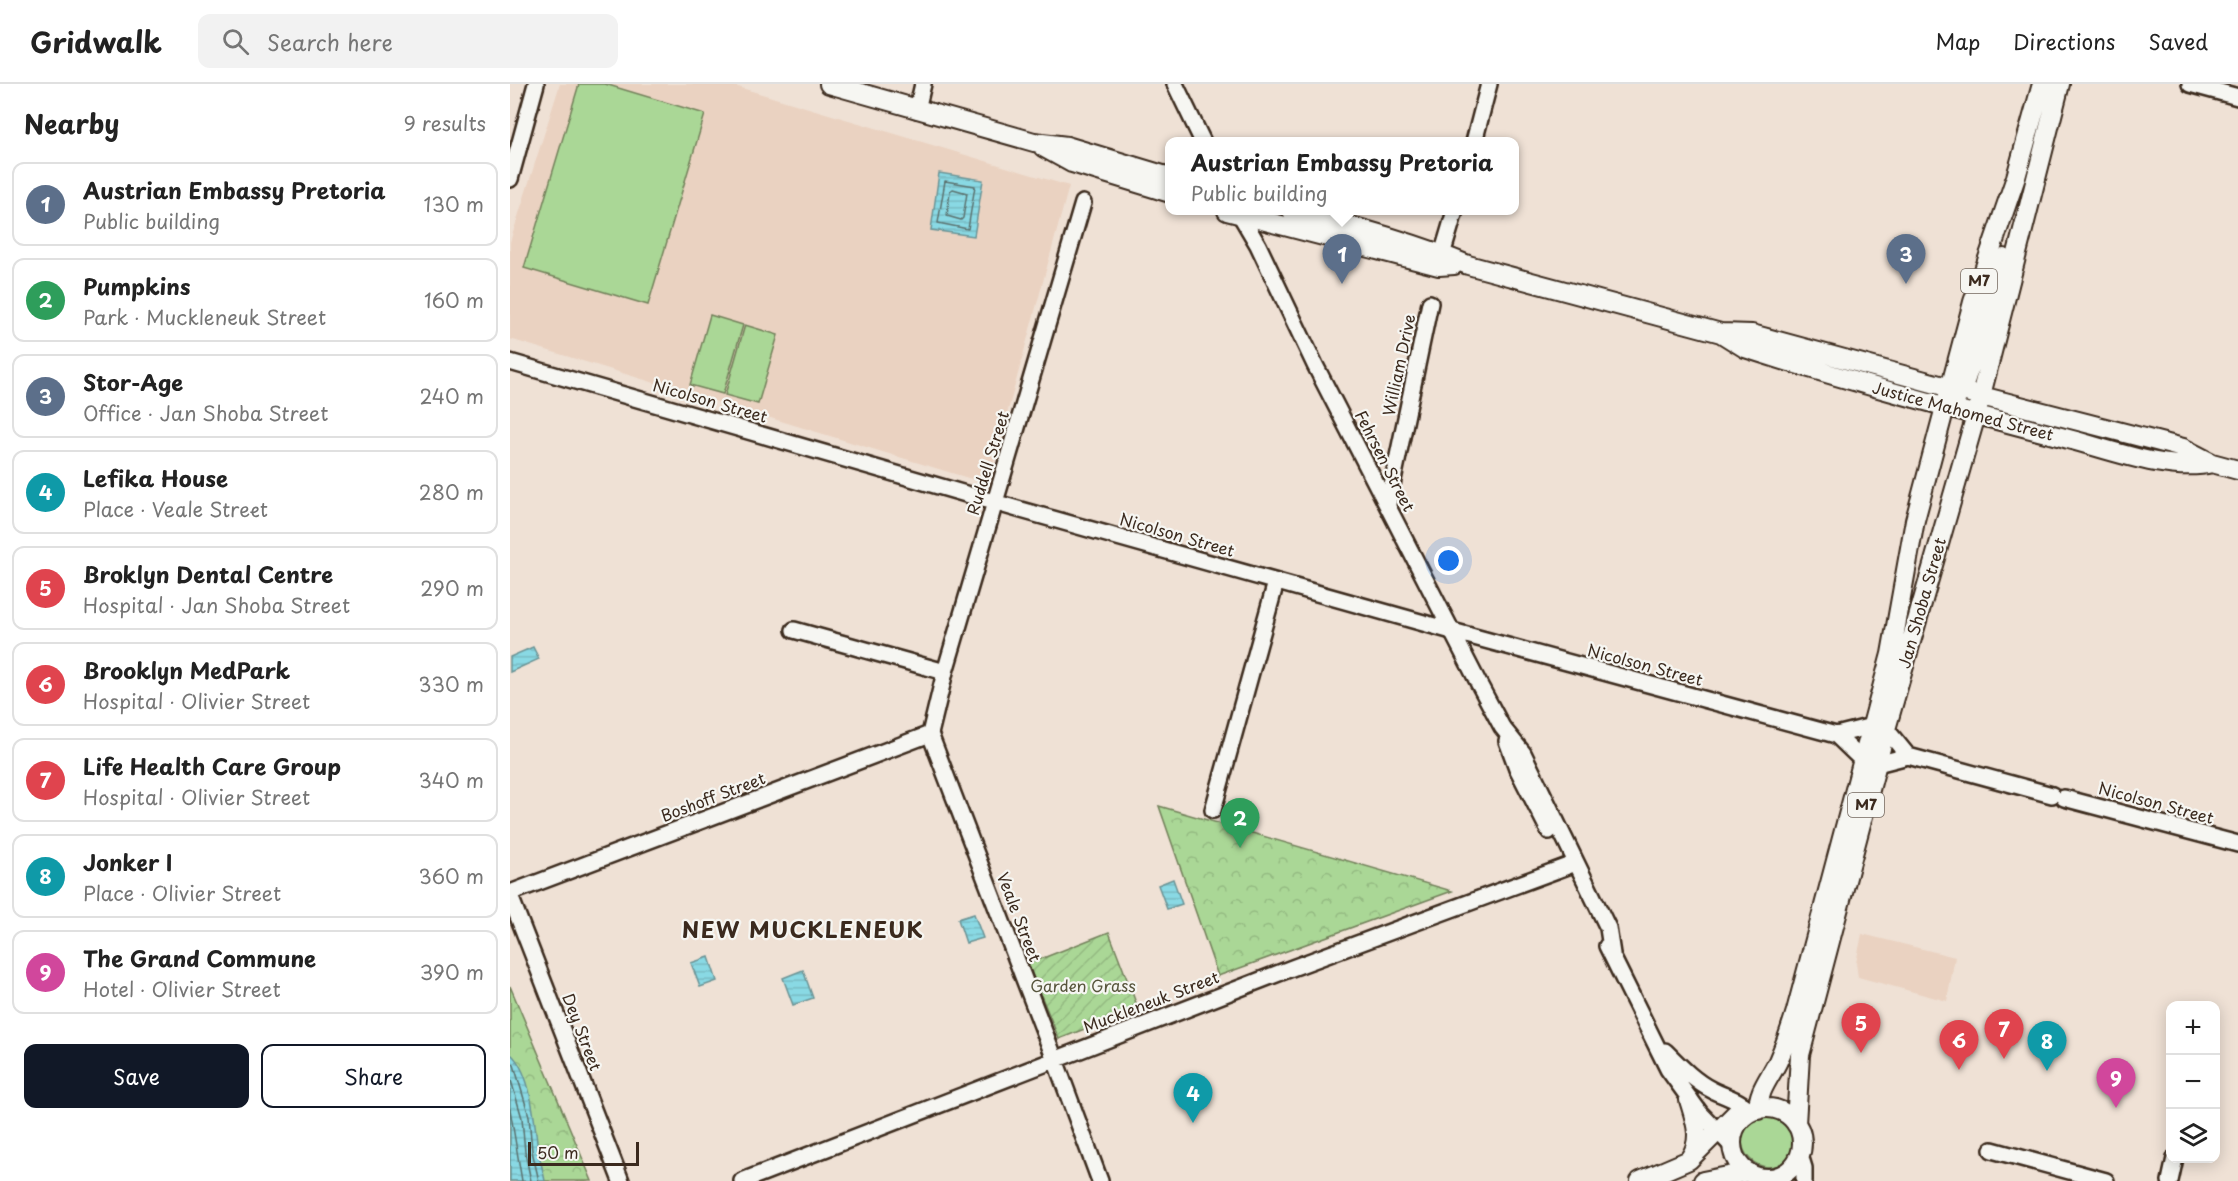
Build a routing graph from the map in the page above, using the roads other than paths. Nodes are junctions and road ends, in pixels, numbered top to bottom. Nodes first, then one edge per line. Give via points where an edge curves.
1 (536, 84) edge
2 (829, 84) edge
3 (923, 84) edge
4 (1175, 84) edge
5 (1489, 84) edge
6 (2042, 84) edge
7 (2060, 84) edge
8 (2190, 84) edge
9 (2238, 97) edge
10 (917, 110) junction
11 (1201, 137) edge
12 (1475, 137) edge
13 (1034, 142) junction
14 (1165, 175) edge
15 (510, 179) edge
16 (1165, 191) edge
17 (1083, 203) dead end
18 (1237, 215) edge
19 (1248, 215) edge
20 (1312, 215) edge
21 (1454, 215) edge
22 (2021, 236) junction
23 (1440, 260) junction
24 (1430, 303) dead end
25 (1721, 333) junction
26 (510, 362) edge
27 (1956, 390) junction
28 (1981, 396) junction
29 (1946, 407) junction
30 (1976, 415) junction
31 (2212, 463) junction
32 (2238, 470) edge
33 (996, 502) junction
34 (1388, 504) junction
35 (1276, 582) junction
36 (794, 630) dead end
37 (1452, 631) junction
38 (945, 672) junction
39 (1879, 727) junction
40 (930, 734) junction
41 (1836, 735) junction
42 (1908, 756) junction
43 (1870, 763) junction
44 (1213, 810) dead end
45 (2238, 844) edge
46 (1571, 865) junction
47 (510, 895) edge
48 (1655, 1040) junction
49 (1055, 1058) junction
50 (1689, 1100) junction
51 (1752, 1109) junction
52 (1796, 1124) junction
53 (1728, 1138) junction
54 (1992, 1150) dead end
55 (1800, 1155) junction
56 (1689, 1160) junction
57 (2174, 1163) edge
58 (1753, 1176) edge
59 (1647, 1178) edge
60 (621, 1181) edge
61 (742, 1181) edge
62 (1100, 1181) edge
63 (1703, 1181) edge
64 (1804, 1181) edge
65 (2106, 1181) edge
66 (2170, 1181) edge

1 - 15 street
2 - 10 main road
3 - 10 street
4 - 11 street
5 - 12 street
6 - 27 main road, Jan Shoba Street / M7 via 2016,177 1983,268
7 - 22 main road, Jan Shoba Street / M7
8 - 9 street
10 - 13 main road
13 - 14 main road via 1067,146
13 - 16 main road via 1072,163
17 - 33 street, Ruddell Street
18 - 34 street, Fehrsen Street via 1258,245
19 - 23 main road, Justice Mahomed Street
20 - 23 main road, Justice Mahomed Street via 1355,226
21 - 23 street
22 - 27 main road via 2006,254
22 - 28 main road, Jan Shoba Street / M7
23 - 25 main road, Justice Mahomed Street
24 - 34 street, William Drive
25 - 27 main road, Justice Mahomed Street via 1752,334
25 - 29 main road, Justice Mahomed Street via 1744,348
26 - 33 street, Nicolson Street
27 - 28 main road, Justice Mahomed Street
27 - 29 main road, Jan Shoba Street / M7
28 - 30 main road, Jan Shoba Street / M7
28 - 31 main road, Justice Mahomed Street via 2183,448
29 - 30 main road, Justice Mahomed Street
29 - 39 main road, Jan Shoba Street / M7 via 1915,520
30 - 31 main road, Justice Mahomed Street via 2143,458 2190,466
30 - 39 main road, Jan Shoba Street / M7
31 - 32 main road, Justice Mahomed Street
33 - 35 street, Nicolson Street
33 - 38 street, Ruddell Street
34 - 37 street, Fehrsen Street
35 - 37 street, Nicolson Street
35 - 44 street
36 - 38 street
37 - 41 street, Nicolson Street
37 - 46 street, Fehrsen Street via 1502,727 1517,768
38 - 40 street, Ruddell Street
39 - 41 street, Nicolson Street
39 - 42 street
39 - 43 main road, Jan Shoba Street / M7
40 - 47 street, Boshoff Street
40 - 49 street, Veale Street
41 - 43 street, Nicolson Street
42 - 43 street, Nicolson Street
42 - 45 street, Nicolson Street
43 - 51 main road, Jan Shoba Street / M7 via 1796,1011 1780,1055
43 - 52 main road, Jan Shoba Street / M7 via 1800,1055
46 - 48 street, Fehrsen Street via 1600,935
46 - 49 street, Muckleneuk Street
47 - 60 street, Dey Street
48 - 50 street, Fehrsen Street
48 - 51 street, Fehrsen Street via 1703,1084
49 - 61 street, Muckleneuk Street
49 - 62 street, Veale Street
50 - 53 street, Fehrsen Street
50 - 56 main road via 1698,1136
51 - 52 main road via 1779,1111
51 - 53 main road
52 - 55 main road, M7 via 1802,1139
53 - 56 main road
53 - 58 main road via 1735,1157
53 - 59 main road via 1697,1163 1668,1175
54 - 65 street
55 - 58 main road via 1782,1175
55 - 64 street
56 - 59 main road
57 - 66 street
58 - 63 main road

